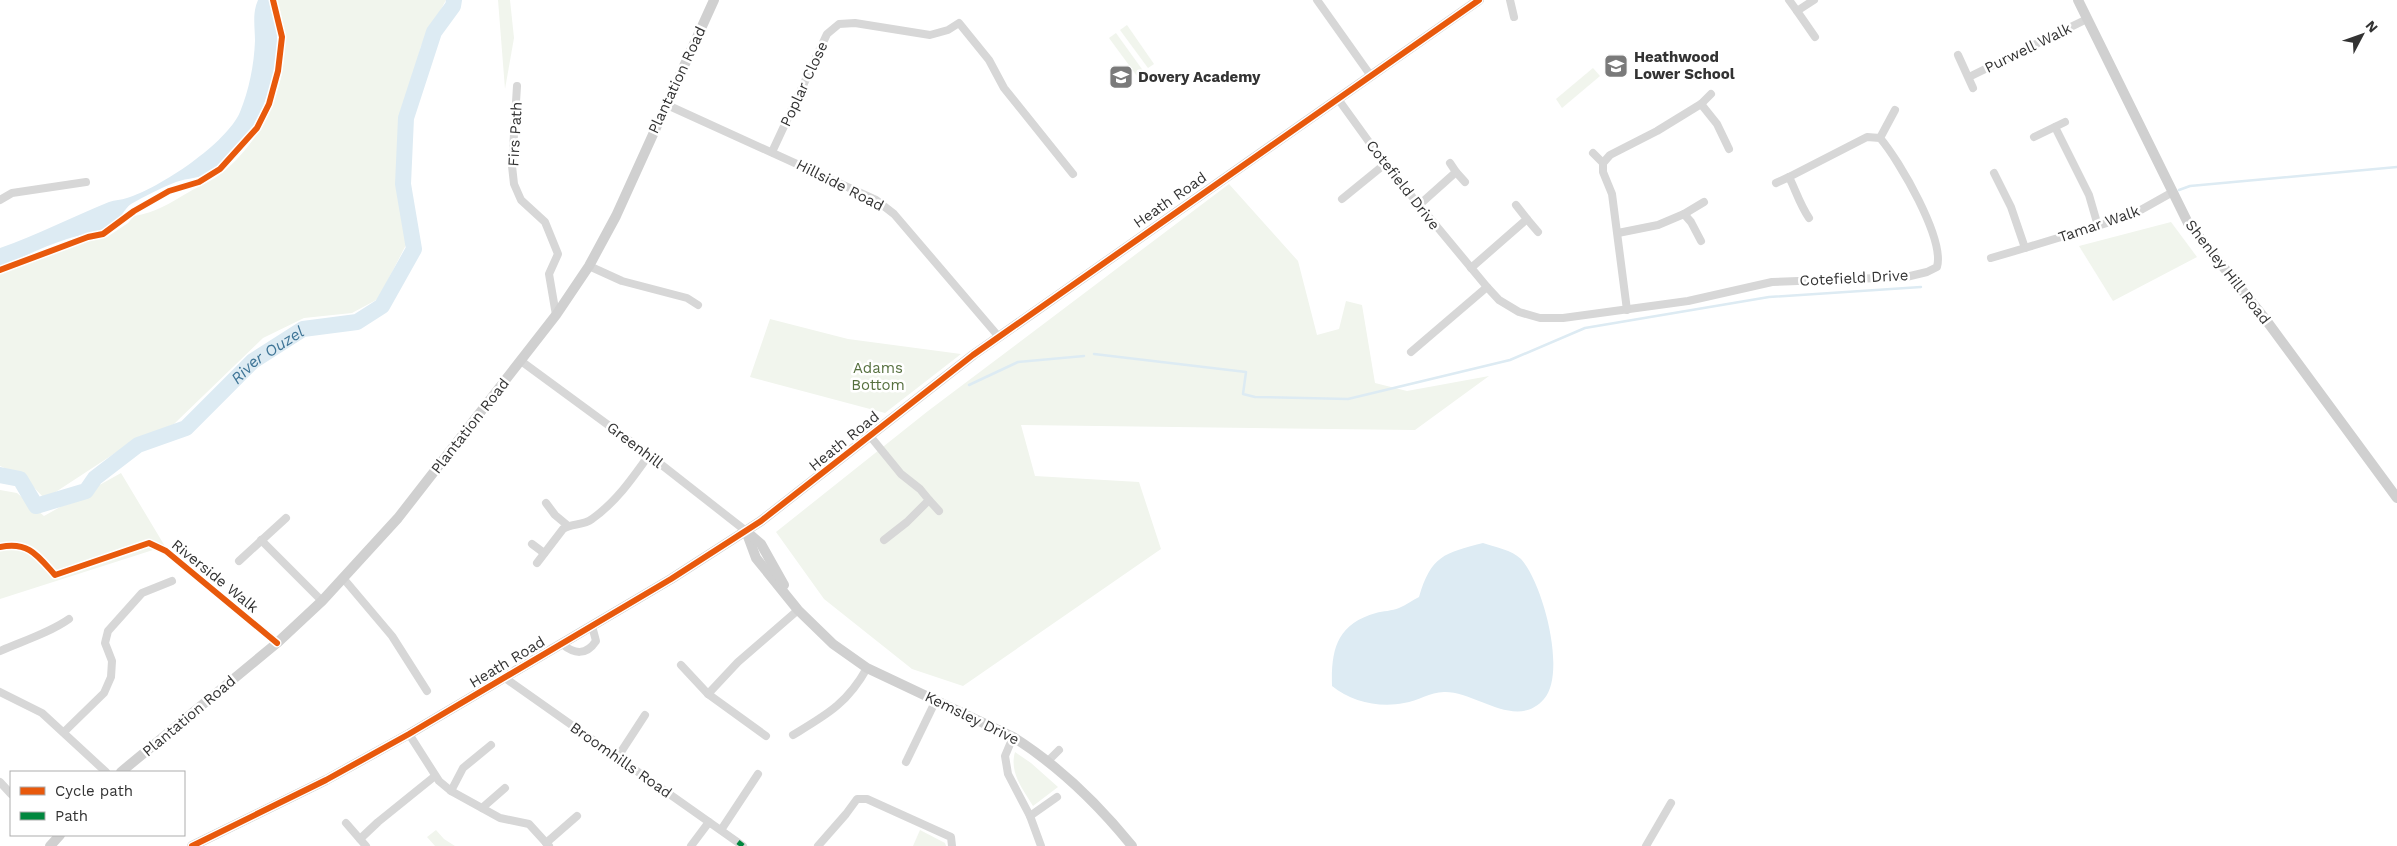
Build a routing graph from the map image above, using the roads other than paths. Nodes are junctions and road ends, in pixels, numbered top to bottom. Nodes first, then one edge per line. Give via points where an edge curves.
1 (714, 0) edge
2 (1317, 0) edge
3 (1478, 0) edge
4 (1510, 0) edge
5 (1789, 0) edge
6 (1814, 0) edge
7 (2078, 0) edge
8 (1797, 11) junction
9 (1514, 17) dead end
10 (2088, 19) junction
11 (1815, 37) dead end
12 (1958, 55) dead end
13 (1371, 76) junction
14 (1968, 78) junction
15 (517, 86) dead end
16 (1973, 88) dead end
17 (1711, 94) dead end
18 (1338, 100) junction
19 (665, 104) junction
20 (1701, 104) junction
21 (1895, 110) dead end
22 (2065, 122) dead end
23 (2055, 127) junction
24 (2034, 137) dead end
25 (1880, 138) junction
26 (1729, 148) dead end
27 (772, 152) junction
28 (1593, 153) dead end
29 (1603, 163) junction
30 (1385, 164) junction
31 (1450, 164) dead end
32 (1456, 172) junction
33 (1994, 173) dead end
34 (1073, 174) dead end
35 (1789, 177) junction
36 (86, 182) dead end
37 (1465, 182) dead end
38 (1776, 183) dead end
39 (2172, 194) junction
40 (1342, 199) dead end
41 (0, 200) edge
42 (1704, 202) dead end
43 (1516, 205) dead end
44 (1418, 206) junction
45 (1684, 214) junction
46 (1809, 218) dead end
47 (1527, 219) junction
48 (2098, 226) junction
49 (1538, 232) dead end
50 (1618, 233) junction
51 (1701, 241) dead end
52 (2025, 248) junction
53 (1991, 258) dead end
54 (589, 266) junction
55 (1471, 268) junction
56 (1487, 287) junction
57 (698, 305) dead end
58 (1627, 310) junction
59 (556, 316) junction
60 (999, 336) junction
61 (1411, 352) dead end
62 (521, 360) junction
63 (870, 436) junction
64 (649, 455) junction
65 (2397, 498) edge
66 (929, 500) junction
67 (546, 503) dead end
68 (938, 511) dead end
69 (286, 518) dead end
70 (568, 525) junction
71 (746, 531) junction
72 (261, 540) junction
73 (884, 540) dead end
74 (532, 544) dead end
75 (544, 553) junction
76 (239, 561) dead end
77 (537, 562) dead end
78 (343, 578) junction
79 (172, 581) dead end
80 (322, 601) junction
81 (798, 610) junction
82 (69, 619) dead end
83 (592, 626) junction
84 (562, 644) junction
85 (0, 651) edge
86 (681, 665) dead end
87 (867, 668) junction
88 (505, 678) junction
89 (427, 691) dead end
90 (0, 692) edge
91 (708, 694) junction
92 (936, 700) junction
93 (645, 715) dead end
94 (64, 732) junction
95 (410, 734) junction
96 (792, 735) dead end
97 (766, 736) dead end
98 (1014, 737) junction
99 (491, 745) dead end
100 (1059, 750) dead end
101 (617, 758) junction
102 (1048, 761) junction
103 (906, 762) dead end
104 (105, 771) edge
105 (122, 771) edge
106 (758, 774) dead end
107 (435, 776) junction
108 (0, 782) edge
109 (505, 788) dead end
110 (451, 791) junction
111 (10, 793) edge
112 (1057, 797) dead end
113 (1671, 803) dead end
114 (482, 808) junction
115 (577, 816) dead end
116 (1030, 816) junction
117 (708, 822) junction
118 (346, 823) dead end
119 (721, 830) junction
120 (59, 836) edge
121 (360, 839) junction
122 (547, 844) edge
123 (741, 844) edge
124 (199, 845) edge
125 (50, 846) edge
126 (366, 846) edge
127 (691, 846) edge
128 (818, 846) edge
129 (952, 846) edge
130 (1041, 846) edge
131 (1132, 846) edge
132 (1646, 846) edge

1 - 19 street, Plantation Road
2 - 13 street
3 - 13 street, Heath Road
4 - 9 street
5 - 8 street
6 - 8 street
7 - 10 street, Shenley Hill Road
8 - 11 street
10 - 14 street, Purwell Walk
10 - 39 street, Shenley Hill Road
12 - 14 street, Purwell Walk
13 - 18 street, Heath Road
14 - 16 street, Purwell Walk
15 - 59 street, Firs Path via 512,166 514,184 521,200 545,222 558,254 549,274
17 - 20 street
18 - 30 street, Cotefield Drive
18 - 60 street, Heath Road
19 - 27 street, Hillside Road
19 - 54 street, Plantation Road via 616,216
20 - 26 street via 1717,124
20 - 29 street via 1610,155
21 - 25 street
22 - 23 street
23 - 24 street
23 - 48 street via 2089,195
25 - 35 street via 1867,137
25 - 58 street, Cotefield Drive via 1914,191 1931,229 1939,260 1937,267 1906,277 1772,282
27 - 34 street, Poplar Close via 827,34 839,24 854,23 930,35 948,30 962,20 1004,88
27 - 60 street, Hillside Road via 876,200 894,214
28 - 29 street
29 - 50 street
30 - 40 street
30 - 44 street, Cotefield Drive
31 - 32 street
32 - 37 street
32 - 44 street
33 - 52 street via 2011,207
35 - 38 street
35 - 46 street
36 - 41 street via 12,193
39 - 48 street, Tamar Walk via 2130,216
39 - 65 street, Shenley Hill Road via 2188,223 2266,320
42 - 45 street
43 - 47 street
44 - 55 street, Cotefield Drive
45 - 50 street via 1658,225
45 - 51 street
47 - 49 street
47 - 55 street
48 - 52 street, Tamar Walk
50 - 58 street
52 - 53 street, Tamar Walk
54 - 57 street via 622,281 687,298
54 - 59 street, Plantation Road
55 - 56 street, Cotefield Drive
56 - 58 street, Cotefield Drive via 1499,300 1519,312 1540,318
56 - 61 street
59 - 62 street, Plantation Road
60 - 63 street, Heath Road
62 - 64 street, Greenhill
62 - 78 street, Plantation Road via 398,518
63 - 66 street via 900,474
63 - 71 street, Heath Road
64 - 70 street via 618,498 590,521
64 - 71 street, Greenhill
66 - 68 street
66 - 73 street
67 - 70 street
69 - 72 street
70 - 75 street
71 - 81 street, Kemsley Drive via 761,544
71 - 83 street, Heath Road
72 - 76 street
72 - 80 street
74 - 75 street
75 - 77 street
78 - 80 street, Plantation Road
78 - 89 street via 392,636
79 - 94 street via 142,593 108,631 105,643 112,661 112,677 104,693
80 - 105 street, Plantation Road
81 - 87 street, Kemsley Drive via 833,644
81 - 91 street via 738,662
82 - 85 street via 55,629
83 - 84 street, Heath Road
83 - 84 street via 596,641 580,653 571,652
84 - 88 street, Heath Road
86 - 91 street
87 - 92 street, Kemsley Drive
87 - 96 street via 836,708
88 - 95 street, Heath Road
88 - 101 street, Broomhills Road
90 - 94 street via 42,713
91 - 97 street
92 - 98 street, Kemsley Drive
92 - 103 street
93 - 101 street
94 - 104 street
95 - 107 street
95 - 124 street, Heath Road
98 - 102 street, Kemsley Drive
98 - 116 street via 1005,756 1008,774
99 - 110 street via 463,768
100 - 102 street
101 - 117 street, Broomhills Road
102 - 131 street, Kemsley Drive via 1100,809
106 - 119 street
107 - 110 street
107 - 121 street
108 - 111 street
109 - 114 street
110 - 114 street
112 - 116 street
113 - 132 street
114 - 122 street via 500,818 529,824
115 - 122 street
116 - 130 street
117 - 119 street, Broomhills Road
117 - 127 street
118 - 121 street
119 - 123 street, Broomhills Road
120 - 125 street
121 - 126 street
128 - 129 street via 857,798 867,799 951,837

